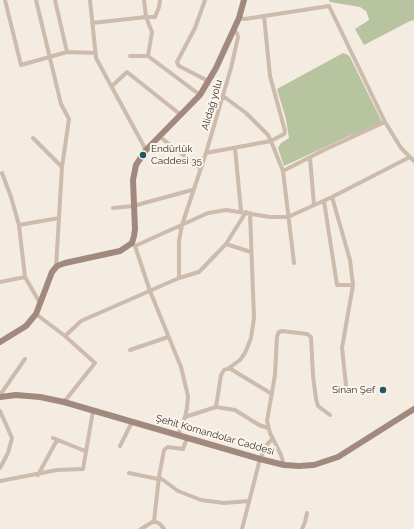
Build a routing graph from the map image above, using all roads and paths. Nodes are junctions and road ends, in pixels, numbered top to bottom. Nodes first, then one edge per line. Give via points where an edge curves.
1 (5, 0) edge
2 (36, 0) edge
3 (55, 0) edge
4 (90, 0) edge
5 (144, 0) edge
6 (160, 0) edge
7 (205, 0) edge
8 (244, 0) edge
9 (264, 16) junction
10 (146, 17) junction
11 (239, 18) junction
12 (92, 23) junction
13 (233, 30) junction
14 (68, 52) junction
15 (96, 53) junction
16 (130, 56) dead end
17 (148, 56) junction
18 (50, 57) junction
19 (208, 81) junction
20 (112, 86) junction
21 (200, 95) junction
22 (223, 96) junction
23 (181, 115) junction
24 (385, 122) junction
25 (160, 137) junction
26 (34, 138) dead end
27 (271, 141) junction
28 (236, 148) junction
29 (146, 150) junction
30 (206, 152) junction
31 (410, 157) junction
32 (310, 158) junction
33 (414, 161) edge
34 (62, 167) junction
35 (200, 168) junction
36 (283, 171) junction
37 (2, 173) dead end
38 (192, 190) junction
39 (332, 197) junction
40 (324, 201) junction
41 (314, 205) junction
42 (133, 206) junction
43 (113, 208) dead end
44 (246, 212) junction
45 (288, 217) junction
46 (59, 218) junction
47 (19, 225) junction
48 (182, 225) junction
49 (226, 244) junction
50 (133, 245) junction
51 (251, 252) junction
52 (294, 263) dead end
53 (56, 268) junction
54 (25, 277) junction
55 (179, 278) junction
56 (0, 282) edge
57 (353, 285) junction
58 (150, 291) junction
59 (40, 303) junction
60 (36, 314) junction
61 (65, 336) junction
62 (168, 337) junction
63 (0, 342) edge
64 (130, 350) dead end
65 (25, 360) dead end
66 (229, 368) junction
67 (346, 385) dead end
68 (272, 394) junction
69 (0, 396) edge
70 (64, 402) junction
71 (216, 407) junction
72 (414, 410) edge
73 (0, 411) edge
74 (93, 411) junction
75 (330, 415) dead end
76 (185, 417) junction
77 (132, 422) junction
78 (268, 428) junction
79 (178, 435) junction
80 (188, 438) junction
81 (272, 439) junction
82 (120, 446) dead end
83 (85, 452) junction
84 (260, 459) junction
85 (284, 465) junction
86 (0, 468) edge
87 (129, 473) dead end
88 (38, 475) junction
89 (159, 478) junction
90 (0, 482) edge
91 (249, 501) junction
92 (307, 513) dead end
93 (154, 521) junction
94 (141, 529) edge
95 (164, 529) edge
96 (242, 529) edge
97 (302, 529) edge

1 - 18 street via 21,65
2 - 18 street
3 - 14 street
4 - 12 street
5 - 10 street
6 - 10 street via 155,17
7 - 19 street via 195,28 177,62 179,66
8 - 11 street
9 - 11 street
9 - 24 street via 329,6
9 - 27 street via 270,76 285,131 284,135
10 - 12 street
10 - 17 street via 152,32
11 - 13 street
12 - 15 street
13 - 19 street
13 - 22 street, Alidağ yolu via 238,37
14 - 15 street
14 - 18 street
15 - 20 street via 96,58
16 - 17 street
17 - 21 street
18 - 34 street via 61,104 69,118
19 - 21 street
20 - 23 street via 127,72
20 - 29 street
21 - 23 street
22 - 27 street via 246,114
22 - 30 street, Alidağ yolu
23 - 25 street
24 - 31 street via 401,148
24 - 32 street
25 - 29 street
25 - 35 street
26 - 34 street
27 - 28 street
27 - 36 street
28 - 30 street
28 - 44 street
29 - 42 street via 136,164 132,180
30 - 35 street, Alidağ yolu
31 - 33 street
31 - 39 street
32 - 36 street
32 - 41 street
34 - 46 street
35 - 38 street, Alidağ yolu
36 - 45 street
37 - 47 street
38 - 42 street
38 - 48 street, Alidağ yolu
39 - 40 street
39 - 57 street via 350,260
40 - 41 street
40 - 57 street via 337,285
41 - 45 street
42 - 43 street
42 - 50 street
44 - 45 street via 270,217
44 - 48 street via 226,210 208,214
44 - 49 street
44 - 51 street
45 - 52 street
46 - 47 street
46 - 53 street
47 - 54 street
48 - 50 street
48 - 55 street, Alidağ yolu via 179,241
49 - 51 street
49 - 55 street via 199,272
50 - 53 street via 120,252 65,263
50 - 58 street
51 - 66 street via 254,318 252,333 245,353
53 - 59 street
54 - 56 street
54 - 59 street
55 - 58 street
57 - 67 street via 342,348
58 - 61 street via 81,321
58 - 62 street
59 - 60 street
60 - 61 street
60 - 63 street via 26,326
61 - 70 street via 95,363
62 - 64 street
62 - 76 street via 181,367 188,396
65 - 69 street
66 - 68 street
66 - 71 street via 221,375
68 - 75 street via 278,333 282,331 309,335 312,339 316,399 320,408
68 - 78 street
69 - 70 street, Şehit Komandolar Caddesi via 40,397
70 - 74 street, Şehit Komandolar Caddesi
71 - 76 street
71 - 78 street via 235,410
72 - 85 street, Şehit Komandolar Caddesi via 338,457 314,465
73 - 86 street via 12,438
74 - 77 street, Şehit Komandolar Caddesi
74 - 83 street
76 - 79 street
77 - 79 street, Şehit Komandolar Caddesi
77 - 82 street
78 - 81 street
79 - 80 street, Şehit Komandolar Caddesi
80 - 84 street, Şehit Komandolar Caddesi
80 - 89 street via 183,449 168,447 164,450
81 - 84 street
81 - 85 street
83 - 88 street via 83,469 57,470
83 - 88 street via 55,439
84 - 85 street, Şehit Komandolar Caddesi
84 - 91 street
87 - 89 street
88 - 90 street
89 - 91 street via 178,491 201,500 224,504
89 - 93 street
91 - 96 street
92 - 97 street
93 - 94 street
93 - 95 street

